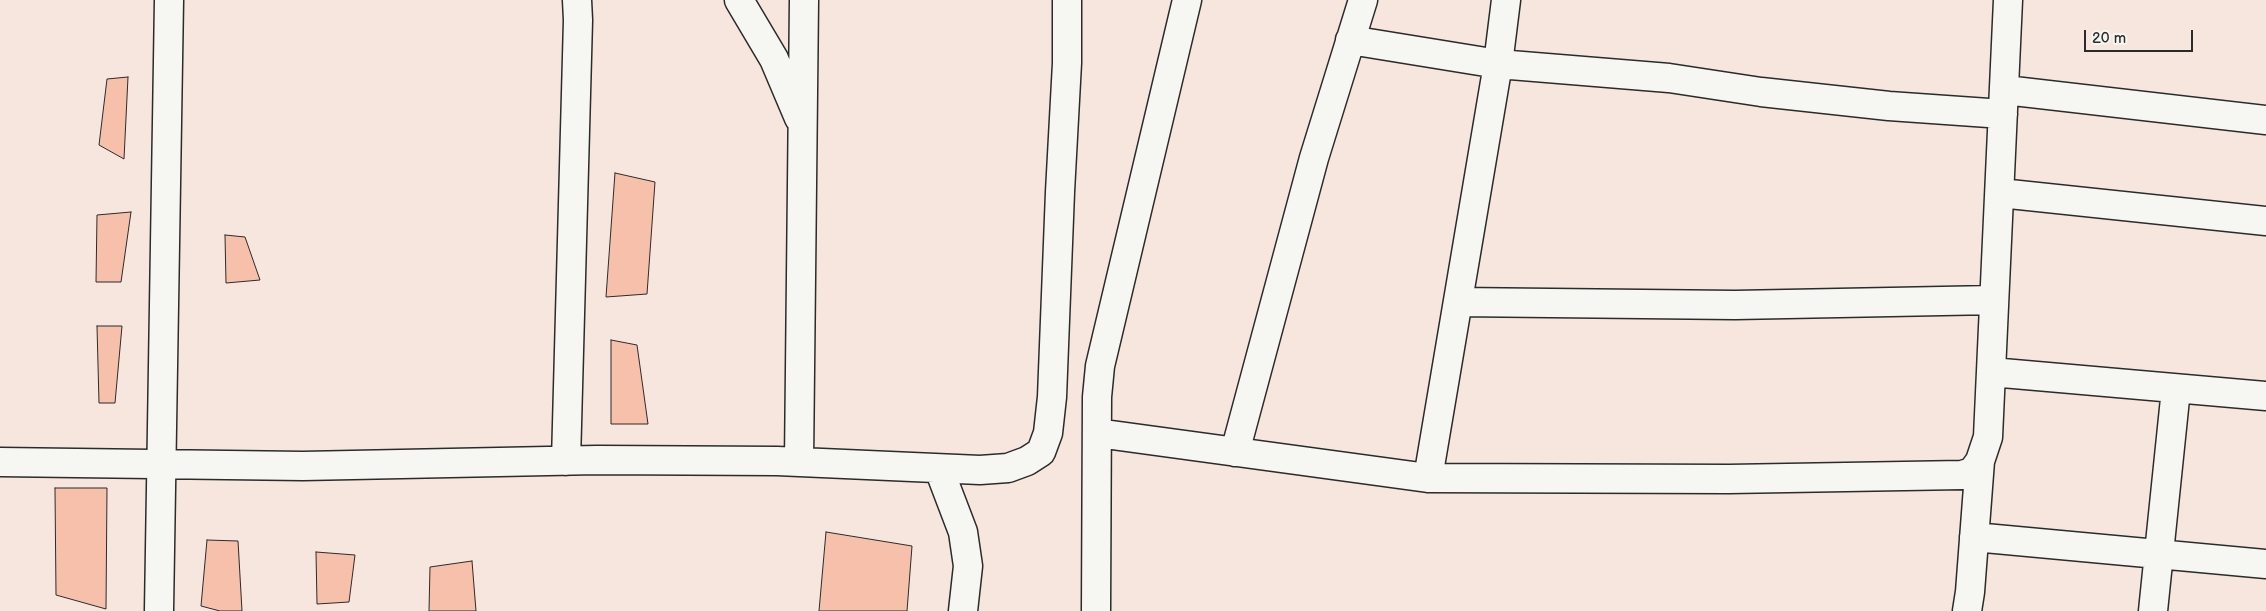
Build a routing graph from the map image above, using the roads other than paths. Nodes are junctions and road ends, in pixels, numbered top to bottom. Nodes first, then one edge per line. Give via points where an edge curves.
1 (169, 0) edge
2 (577, 0) edge
3 (739, 0) edge
4 (804, 0) edge
5 (1067, 0) edge
6 (1187, 0) edge
7 (1363, 0) edge
8 (1506, 0) edge
9 (2008, 0) edge
10 (1350, 40) junction
11 (1498, 64) junction
12 (2004, 102) junction
13 (2266, 120) edge
14 (803, 129) junction
15 (2000, 193) junction
16 (2266, 221) edge
17 (1994, 300) junction
18 (1458, 302) junction
19 (1991, 372) junction
20 (2176, 389) junction
21 (2266, 396) edge
22 (1098, 433) junction
23 (1235, 452) junction
24 (566, 461) junction
25 (1980, 461) junction
26 (0, 462) edge
27 (799, 462) junction
28 (162, 464) junction
29 (939, 469) junction
30 (1428, 478) junction
31 (1974, 536) junction
32 (2159, 554) junction
33 (2266, 564) edge
34 (159, 611) edge
35 (963, 611) edge
36 (1096, 611) edge
37 (1967, 611) edge
38 (2153, 611) edge

1 - 28 street
2 - 24 street
3 - 14 street via 774,59
4 - 14 street
5 - 29 street via 1067,63 1048,433 1041,452 1008,468
6 - 22 street via 1100,366
7 - 10 street
8 - 11 street
9 - 12 street
10 - 11 street
10 - 23 street via 1314,158
11 - 12 street via 1668,78 1888,106
11 - 18 street
12 - 13 street
12 - 15 street
14 - 27 street
15 - 16 street
15 - 17 street
17 - 18 street via 1735,305
17 - 19 street
18 - 30 street
19 - 20 street
19 - 25 street via 1988,437
20 - 21 street
20 - 32 street
22 - 23 street
22 - 36 street
23 - 30 street
24 - 27 street
24 - 28 street via 303,466
25 - 30 street via 1972,472 1962,475 1729,479
25 - 31 street
26 - 28 street
27 - 29 street
28 - 34 street
29 - 35 street via 963,532 968,566
31 - 32 street
31 - 37 street
32 - 33 street
32 - 38 street

